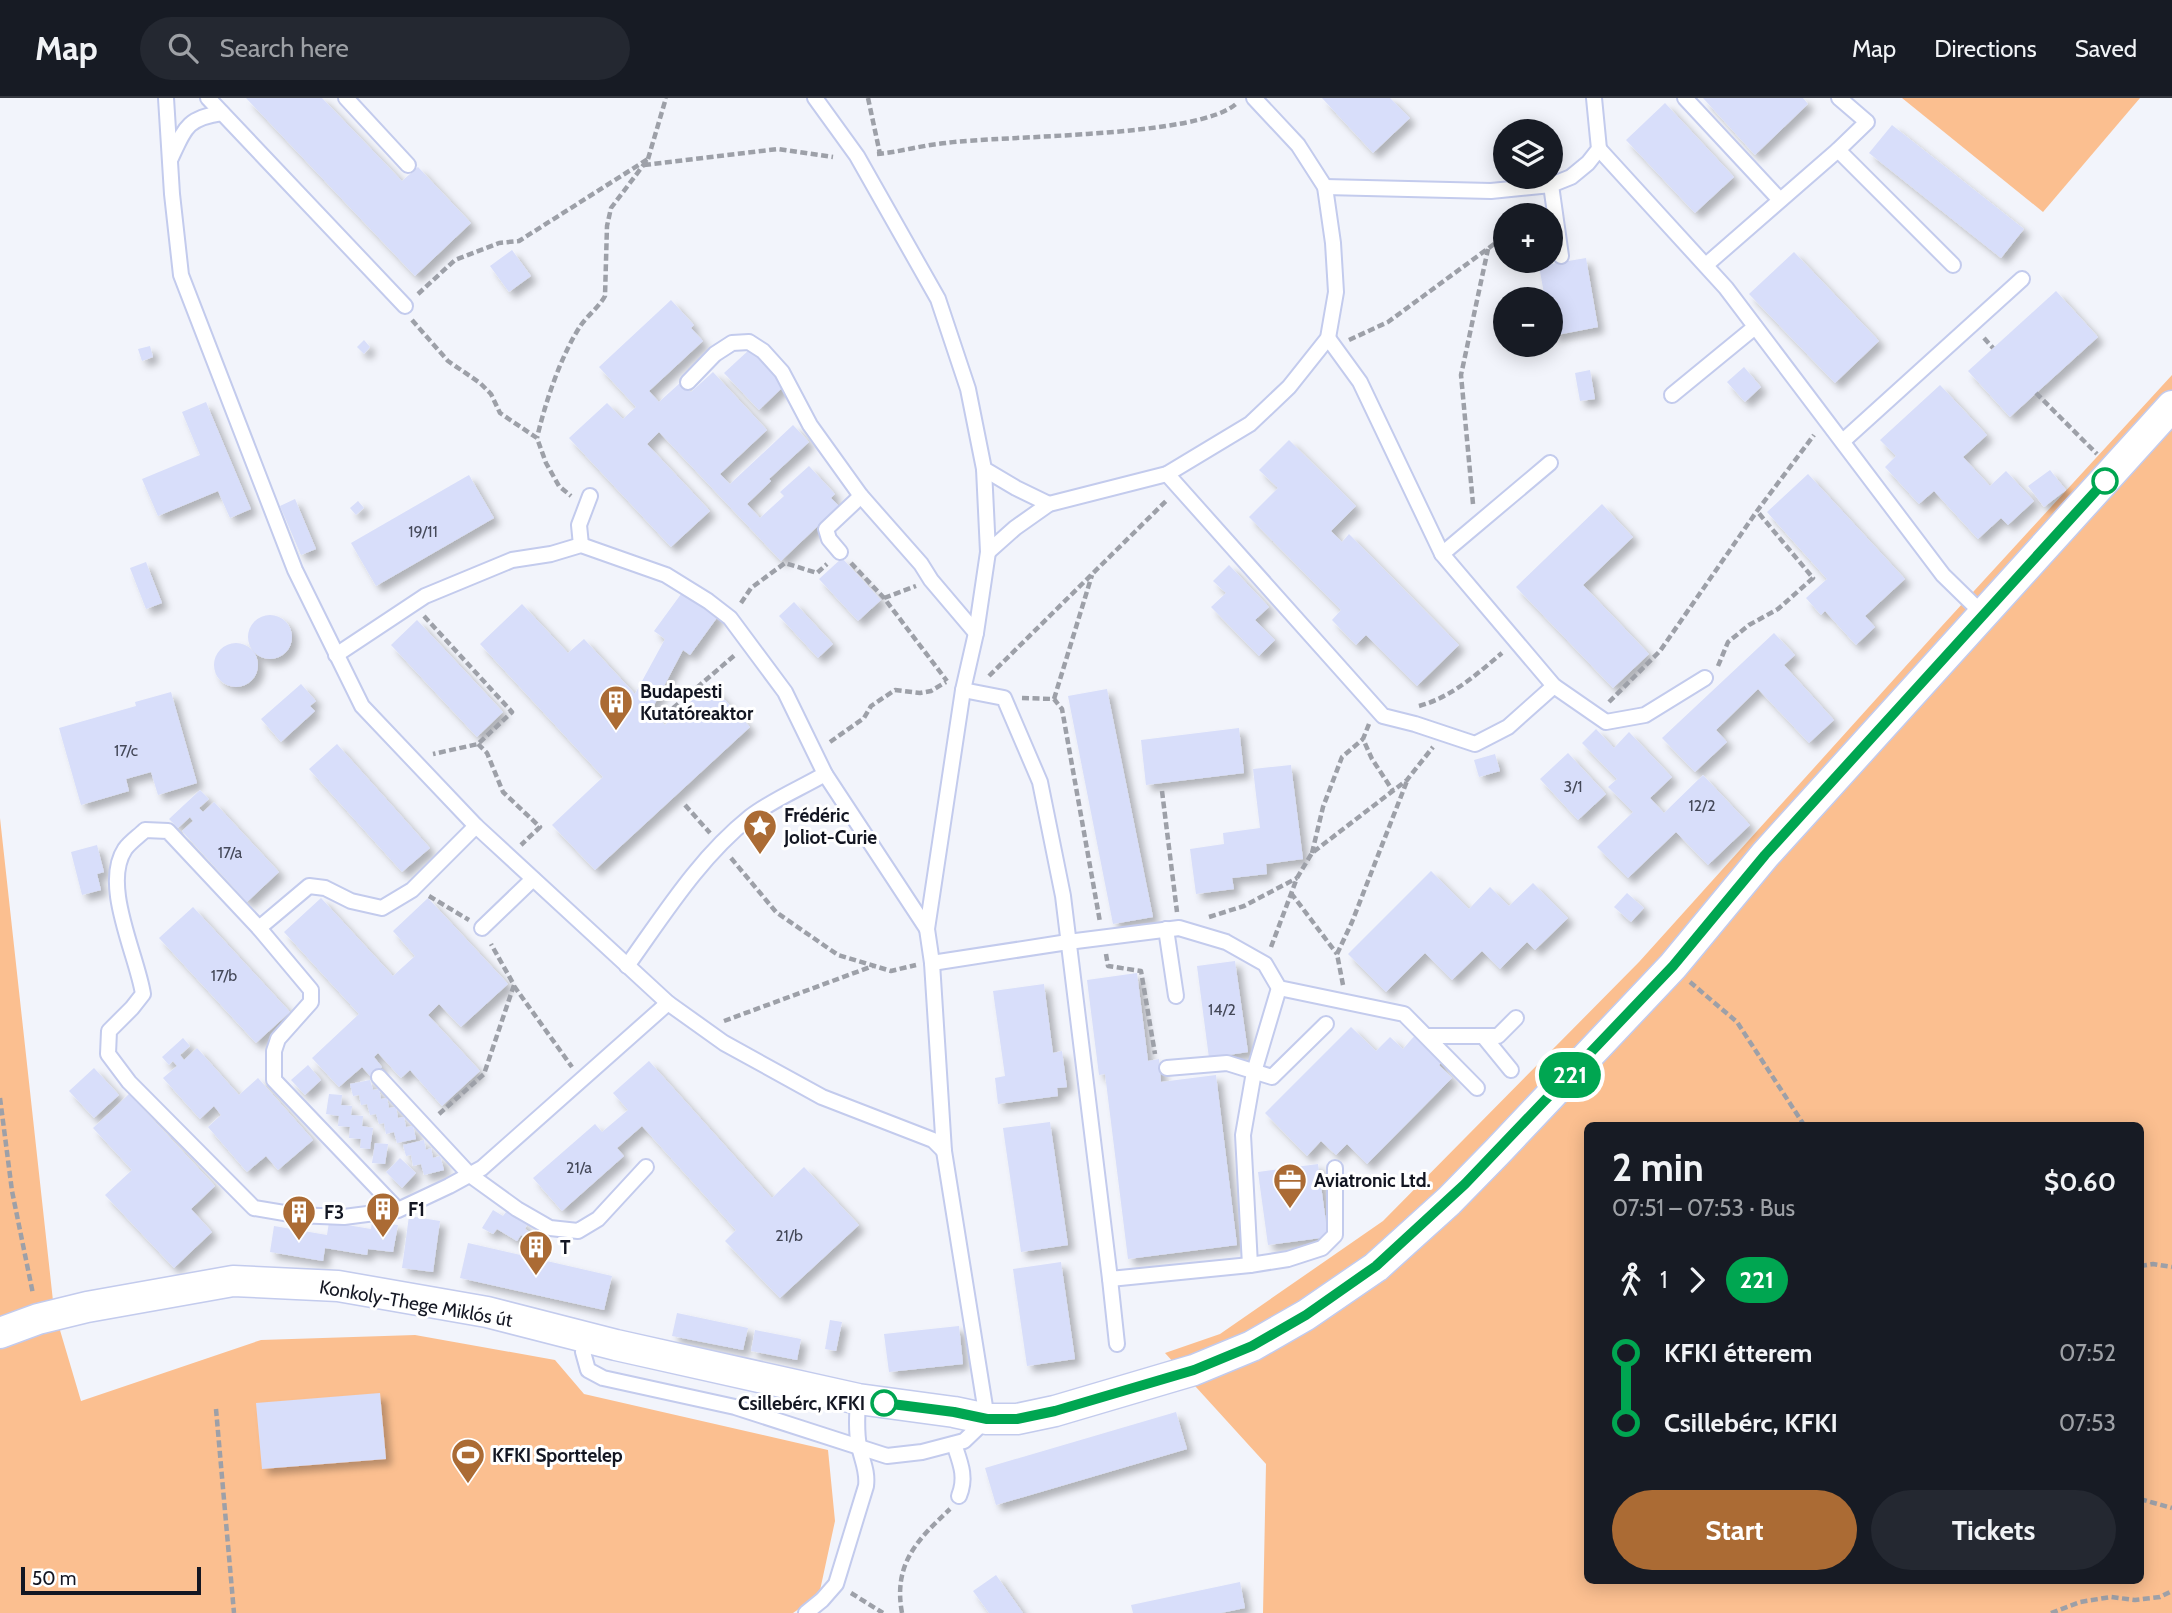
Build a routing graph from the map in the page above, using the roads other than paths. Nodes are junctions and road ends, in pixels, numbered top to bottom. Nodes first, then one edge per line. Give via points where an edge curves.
1 (166, 98) edge
2 (208, 98) edge
3 (346, 98) edge
4 (815, 98) edge
5 (1254, 98) edge
6 (1594, 98) edge
7 (1685, 98) edge
8 (1839, 98) edge
9 (222, 113) junction
10 (1599, 149) junction
11 (1839, 150) junction
12 (170, 159) junction
13 (408, 165) dead end
14 (1563, 180) edge
15 (1325, 187) junction
16 (1510, 189) edge
17 (1780, 200) junction
18 (1706, 265) junction
19 (1953, 265) dead end
20 (2022, 279) dead end
21 (405, 306) road end
22 (1755, 327) junction
23 (1328, 338) junction
24 (688, 382) dead end
25 (1672, 395) dead end
26 (2172, 406) edge
27 (1843, 441) junction
28 (1550, 463) dead end
29 (984, 469) junction
30 (1167, 474) junction
31 (861, 496) junction
32 (587, 502) road end
33 (1049, 504) junction
34 (581, 545) junction
35 (840, 552) road end
36 (988, 552) junction
37 (1441, 554) junction
38 (1984, 615) junction
39 (976, 633) junction
40 (336, 655) junction
41 (1705, 678) road end
42 (1554, 686) junction
43 (964, 687) junction
44 (825, 774) junction
45 (476, 826) junction
46 (533, 879) junction
47 (259, 928) junction
48 (482, 928) road end
49 (1173, 928) junction
50 (927, 929) junction
51 (1068, 942) junction
52 (932, 963) junction
53 (627, 966) junction
54 (1279, 988) junction
55 (1176, 996) dead end
56 (668, 1003) junction
57 (1517, 1018) dead end
58 (1326, 1024) dead end
59 (1427, 1036) junction
60 (1484, 1037) junction
61 (1167, 1068) road end
62 (1511, 1070) dead end
63 (1254, 1072) junction
64 (379, 1077) dead end
65 (1477, 1088) dead end
66 (944, 1151) junction
67 (646, 1167) dead end
68 (1335, 1167) dead end
69 (470, 1175) junction
70 (398, 1210) junction
71 (1250, 1265) junction
72 (1110, 1279) junction
73 (0, 1333) edge
74 (585, 1337) junction
75 (1116, 1344) dead end
76 (858, 1399) junction
77 (987, 1419) junction
78 (954, 1444) junction
79 (859, 1448) junction
80 (959, 1496) road end
81 (806, 1613) edge

1 - 12 lane
2 - 9 lane
3 - 13 lane
4 - 29 lane via 857,156 939,299 968,389
5 - 15 lane via 1298,145
6 - 10 lane
7 - 17 lane
8 - 11 lane via 1867,122
9 - 12 lane via 201,116 183,131
9 - 21 lane
10 - 14 lane
10 - 18 lane
11 - 17 lane
11 - 19 lane
12 - 40 lane via 181,275 295,570
15 - 16 lane
15 - 23 lane via 1336,292
17 - 18 lane
18 - 22 lane
20 - 27 lane
22 - 25 lane
22 - 27 lane
23 - 30 lane via 1289,387 1250,424
23 - 37 lane via 1360,382
24 - 31 lane via 732,343 749,341 782,372 810,425
26 - 38 street, Konkoly-Thege Miklós út
27 - 38 lane via 1943,575
28 - 37 lane
29 - 33 lane
29 - 36 lane
30 - 33 lane
30 - 42 lane via 1383,716 1475,744 1508,727
31 - 35 lane via 827,529
31 - 39 lane
32 - 34 lane via 579,525
33 - 36 lane
34 - 40 lane via 512,560 432,593
34 - 44 lane via 666,575 730,618 785,692
36 - 39 lane
37 - 42 lane
38 - 77 street, Konkoly-Thege Miklós út via 1765,855 1673,966 1448,1201 1376,1266 1252,1346 1194,1370 1055,1411 1017,1419
39 - 43 lane
40 - 45 lane via 362,706
41 - 42 lane via 1645,715 1606,722
43 - 50 lane
43 - 51 lane via 1004,698 1041,782
44 - 50 lane
44 - 53 lane via 752,816 720,845 695,870
45 - 46 lane
45 - 47 lane via 412,890 382,908 309,886
46 - 48 lane
46 - 53 lane
47 - 70 lane via 311,990 311,1002 278,1039 274,1080
47 - 70 lane via 168,831 145,830 124,850 116,878 123,924 143,994 108,1031 108,1054 129,1082 254,1208 344,1217
49 - 51 lane
49 - 54 lane via 1226,942 1265,964
49 - 55 lane
50 - 52 lane
51 - 52 lane
51 - 72 lane
52 - 66 lane
53 - 56 lane
54 - 59 lane via 1404,1014
54 - 63 lane
56 - 66 lane via 724,1042 822,1097 933,1140
56 - 69 lane
57 - 60 lane via 1497,1036
58 - 63 lane via 1272,1077
59 - 60 lane
59 - 65 lane
60 - 62 lane
61 - 63 lane via 1227,1063
63 - 71 lane via 1243,1135
64 - 69 lane
66 - 77 lane
67 - 69 lane via 597,1219 578,1231 550,1228
68 - 71 lane via 1335,1235 1322,1248
69 - 70 lane
71 - 72 lane
72 - 75 lane
73 - 74 street, Konkoly-Thege Miklós út via 87,1307 233,1281 338,1286 486,1312
74 - 76 street, Konkoly-Thege Miklós út
74 - 79 lane via 588,1370 603,1378 735,1407
76 - 77 street, Konkoly-Thege Miklós út
76 - 79 lane
77 - 78 lane via 964,1441
78 - 79 lane via 887,1456
78 - 80 lane via 964,1476
79 - 81 lane via 868,1475 836,1584

